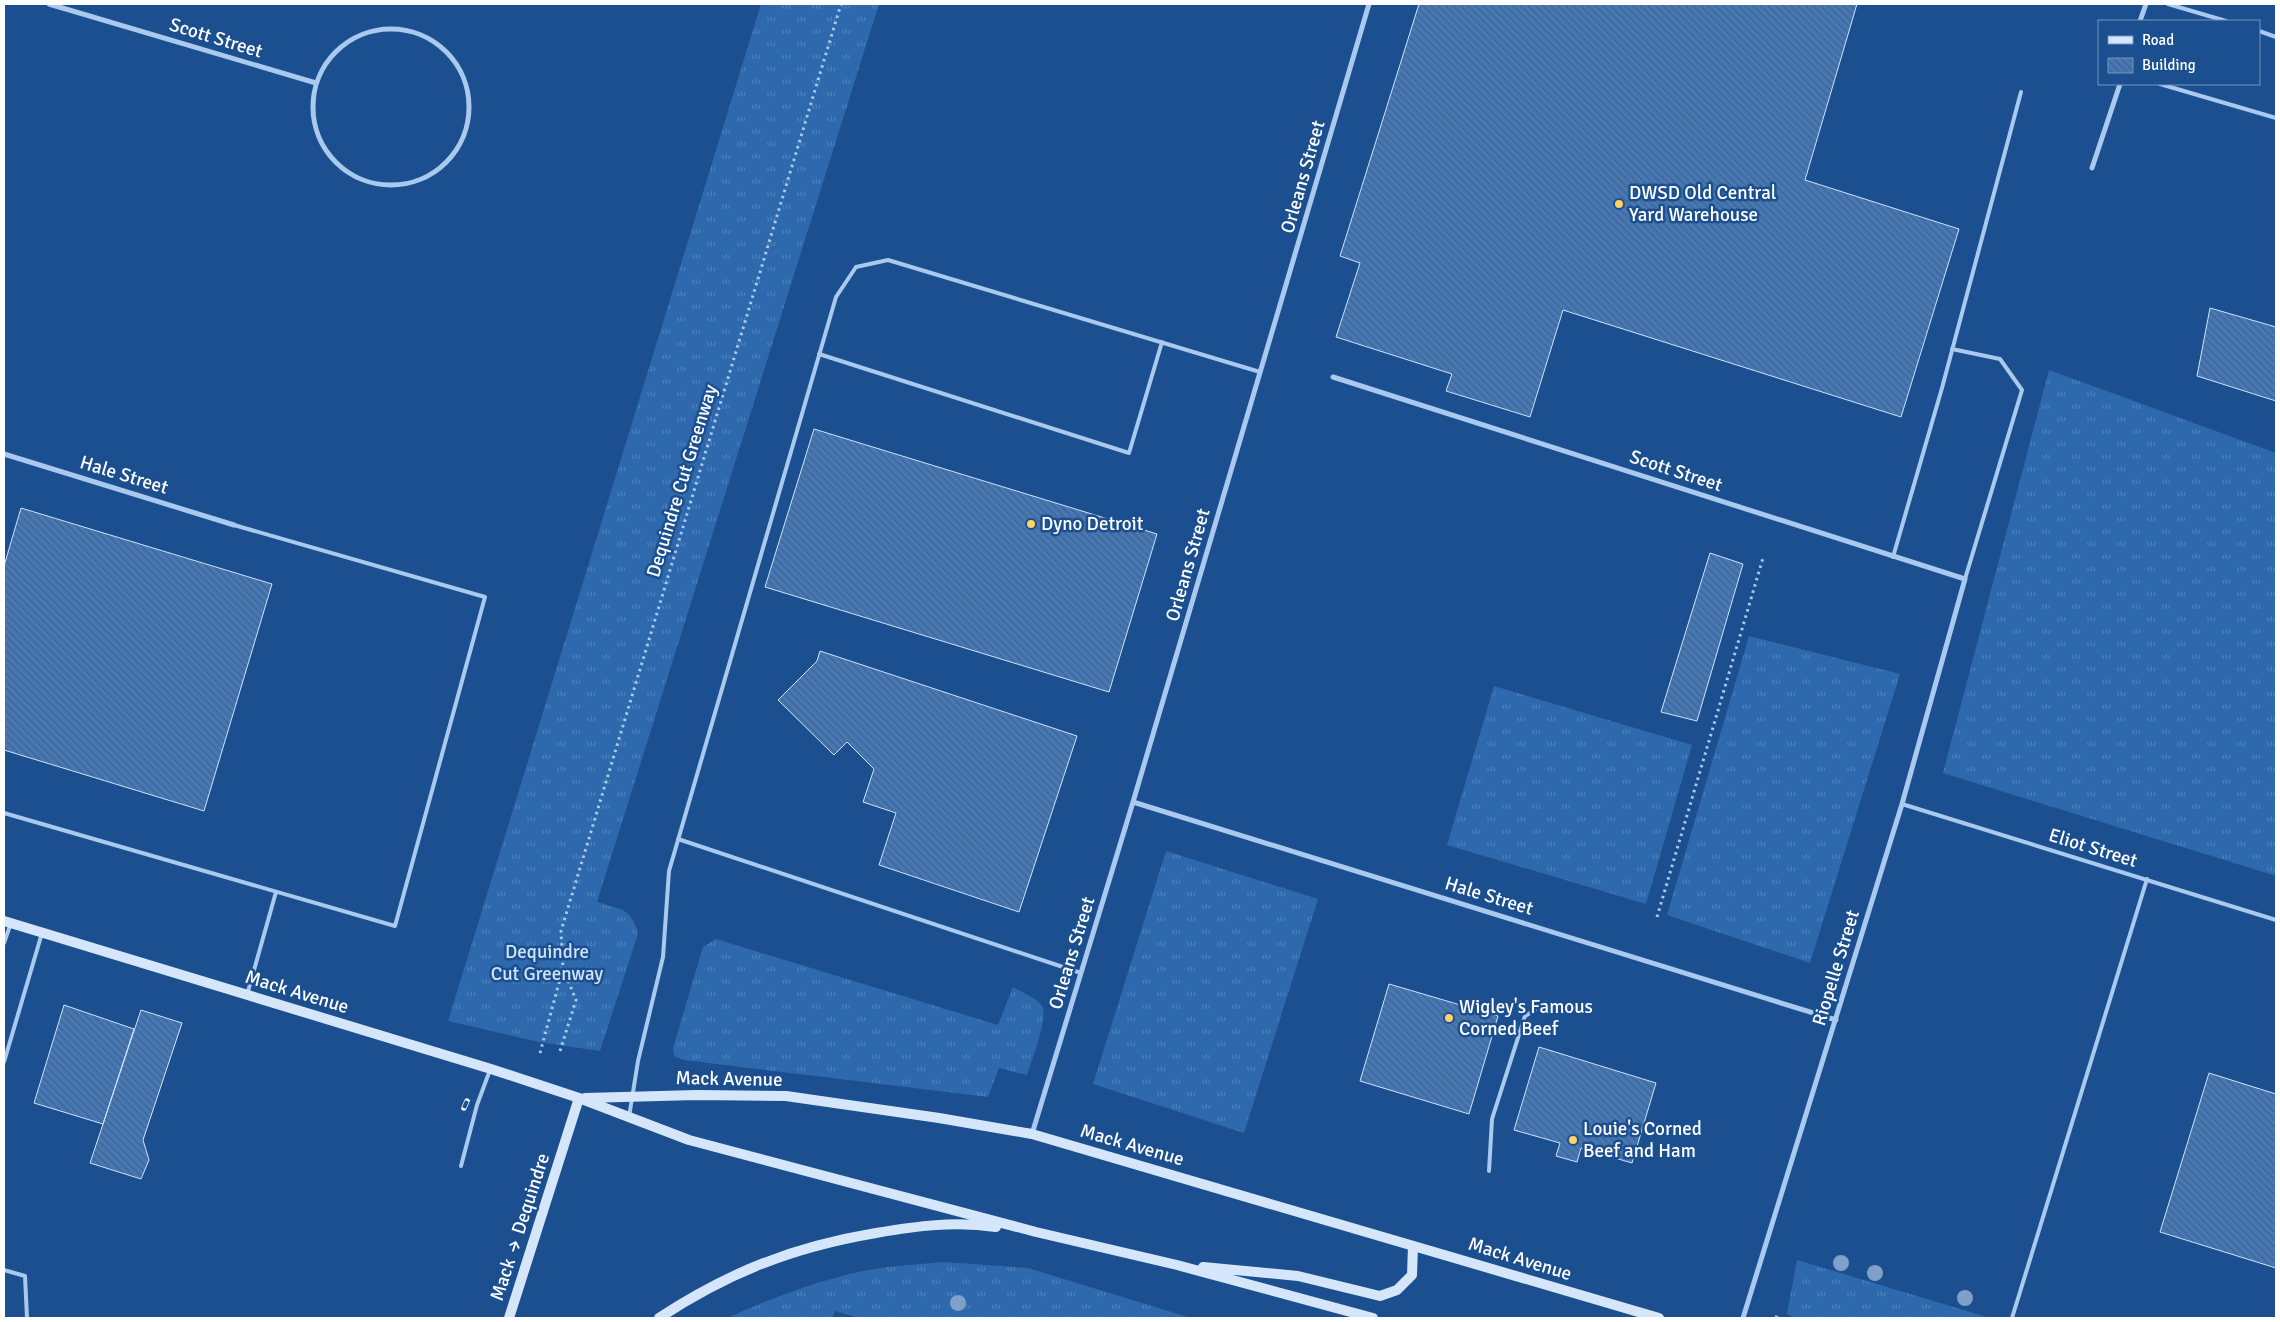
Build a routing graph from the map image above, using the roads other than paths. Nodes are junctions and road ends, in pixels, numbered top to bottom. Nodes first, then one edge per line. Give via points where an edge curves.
1 (49, 4) edge
2 (1369, 4) edge
3 (2146, 4) edge
4 (2168, 4) edge
5 (2140, 20) edge
6 (2223, 20) edge
7 (2260, 31) edge
8 (2276, 37) edge
9 (316, 83) junction
10 (2120, 85) edge
11 (2163, 85) edge
12 (2021, 92) dead end
13 (2276, 118) edge
14 (2092, 168) dead end
15 (1162, 342) junction
16 (1952, 350) junction
17 (819, 354) junction
18 (1260, 372) junction
19 (1333, 377) dead end
20 (4, 454) edge
21 (234, 525) joint
22 (1894, 557) junction
23 (1965, 579) junction
24 (1134, 802) junction
25 (1902, 804) junction
26 (4, 813) edge
27 (678, 839) junction
28 (2147, 879) junction
29 (276, 892) junction
30 (2276, 920) edge
31 (7, 922) edge
32 (42, 933) junction
33 (4, 943) edge
34 (1081, 973) junction
35 (247, 995) junction
36 (1535, 1010) dead end
37 (1836, 1020) junction
38 (4, 1062) edge
39 (491, 1069) junction
40 (634, 1096) junction
41 (579, 1098) junction
42 (629, 1117) junction
43 (1032, 1134) junction
44 (461, 1166) dead end
45 (1489, 1171) dead end
46 (1036, 1232) junction
47 (1413, 1246) junction
48 (1177, 1265) junction
49 (4, 1270) edge
50 (27, 1318) edge
51 (509, 1318) edge
52 (659, 1318) edge
53 (1373, 1318) edge
54 (1659, 1318) edge
55 (1743, 1318) edge
56 (2012, 1318) edge

1 - 9 street, Scott Street
2 - 18 street, Orleans Street
3 - 5 street
4 - 6 lane
7 - 8 lane
9 - 9 street via 313,118 321,144 337,165 359,180 384,186 409,184 433,174 452,158 464,136 469,111 466,86 456,63 438,45 416,33 389,29 363,33 340,47 323,67
10 - 14 street
11 - 13 lane
12 - 16 lane
15 - 17 lane via 888,260 856,267 836,297
15 - 17 lane via 1129,453
15 - 18 lane
16 - 22 lane
16 - 23 lane via 2000,359 2022,390
17 - 27 lane
18 - 24 street, Orleans Street
19 - 22 street, Scott Street
20 - 21 street, Hale Street
21 - 29 lane via 485,598 395,926
22 - 23 street, Scott Street
23 - 25 street, Riopelle Street
24 - 34 street, Orleans Street
24 - 37 street, Hale Street
25 - 28 lane, Eliot Street
25 - 37 street, Riopelle Street
26 - 29 lane
27 - 34 lane
27 - 40 lane via 669,871 663,957 638,1061
28 - 30 lane, Eliot Street
28 - 56 lane
29 - 35 lane
31 - 32 main road, Mack Avenue
31 - 33 lane
32 - 35 main road, Mack Avenue
32 - 38 lane
34 - 43 street, Orleans Street
35 - 39 main road, Mack Avenue
36 - 45 lane via 1525,1016 1492,1119
37 - 55 street, Riopelle Street
39 - 41 main road, Mack Avenue
39 - 44 lane via 477,1105
40 - 41 main road, Mack Avenue
40 - 42 lane
40 - 43 main road, Mack Avenue via 786,1096
41 - 42 main road, Mack Avenue
41 - 51 main road, Mack → Dequindre
42 - 46 main road, Mack Avenue via 689,1140
43 - 47 main road, Mack Avenue
46 - 48 main road, Mack Avenue
46 - 52 main road via 947,1223 835,1241 764,1261 730,1276
47 - 48 main road via 1412,1275 1397,1290 1380,1296 1298,1276
47 - 54 main road, Mack Avenue
48 - 53 main road, Mack Avenue
49 - 50 lane via 25,1276

